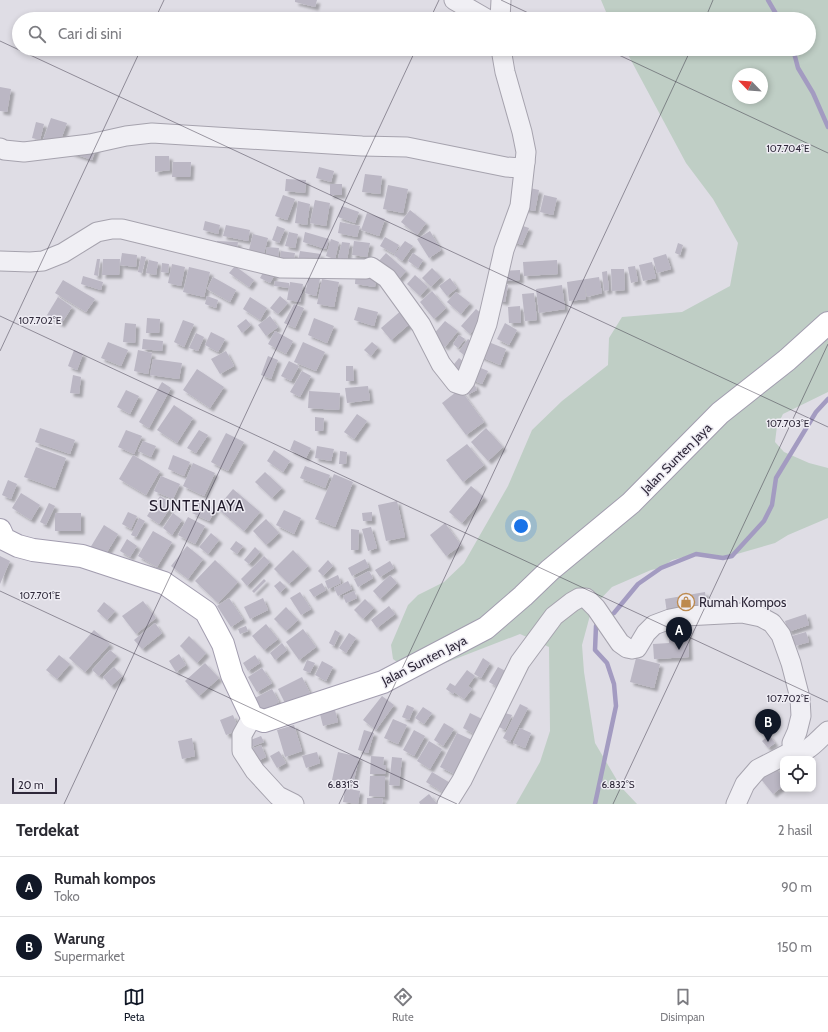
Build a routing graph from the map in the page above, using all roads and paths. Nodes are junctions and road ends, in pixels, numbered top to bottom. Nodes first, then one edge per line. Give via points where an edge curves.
1 (454, 0) edge
2 (501, 0) edge
3 (475, 12) edge
4 (500, 12) edge
5 (502, 56) edge
6 (0, 148) edge
7 (525, 162) junction
8 (0, 261) edge
9 (828, 323) edge
10 (0, 530) edge
11 (252, 717) junction
12 (828, 731) edge
13 (793, 751) junction
14 (294, 804) edge
15 (448, 804) edge
16 (736, 804) edge

1 - 3 street
2 - 4 street
5 - 7 street via 509,90 522,132
6 - 7 street via 24,152 152,133 407,147 516,168 522,168
7 - 8 street via 521,200 504,250 487,324 462,385 456,383 441,364 421,325 387,278 371,267 281,268 122,229 97,232 63,253 43,261
9 - 11 main road, Jalan Sunten Jaya via 787,360 720,413 631,503 550,570 486,628 383,682 264,721
10 - 11 main road via 4,539 18,546 82,556 164,583 206,612 223,644 232,675
11 - 14 street via 242,735 242,751 255,771 278,796
12 - 13 street via 802,752
13 - 15 street via 792,743 800,716 800,698 781,635 772,623 761,617 742,613 685,616 654,625 646,632 637,648 632,650 620,643 596,608 586,598 580,598 554,616 520,662
13 - 16 street via 758,769 745,784

